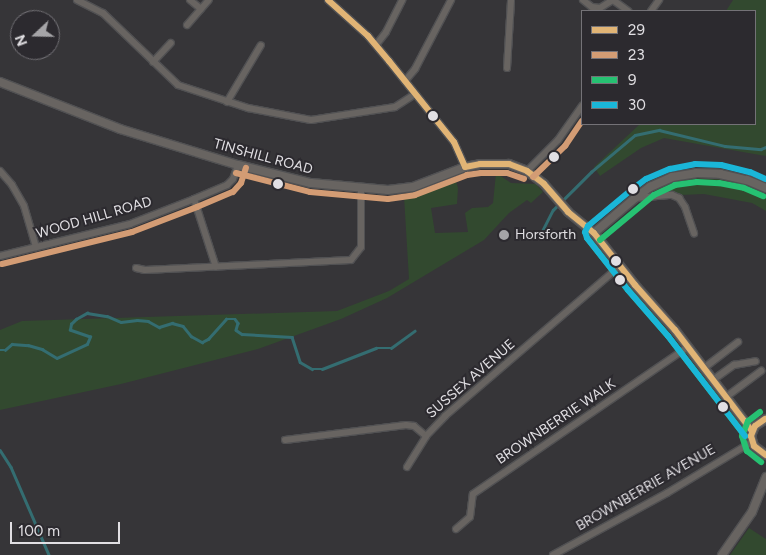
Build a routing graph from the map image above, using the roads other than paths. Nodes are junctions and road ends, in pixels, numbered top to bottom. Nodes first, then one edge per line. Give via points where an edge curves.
1 (76, 0) edge
2 (190, 0) edge
3 (209, 0) edge
4 (328, 0) edge
5 (402, 0) edge
6 (451, 0) edge
7 (511, 0) edge
8 (583, 0) edge
9 (613, 0) edge
10 (200, 9) junction
11 (627, 10) edge
12 (187, 25) dead end
13 (171, 43) dead end
14 (261, 45) dead end
15 (376, 45) junction
16 (153, 62) junction
17 (507, 68) dead end
18 (405, 81) junction
19 (0, 82) edge
20 (415, 94) junction
21 (227, 102) junction
22 (581, 107) edge
23 (238, 165) junction
24 (465, 167) junction
25 (527, 171) junction
26 (0, 172) edge
27 (766, 188) edge
28 (361, 189) junction
29 (635, 198) junction
30 (194, 200) junction
31 (594, 233) junction
32 (694, 233) dead end
33 (36, 247) junction
34 (0, 256) edge
35 (620, 266) junction
36 (216, 267) junction
37 (136, 268) dead end
38 (738, 342) dead end
39 (688, 347) junction
40 (756, 361) dead end
41 (704, 368) junction
42 (761, 372) dead end
43 (713, 380) junction
44 (726, 397) junction
45 (766, 419) edge
46 (752, 430) junction
47 (426, 436) junction
48 (285, 440) dead end
49 (752, 442) junction
50 (766, 455) edge
51 (407, 467) dead end
52 (766, 477) edge
53 (456, 529) dead end
54 (552, 555) edge
55 (722, 555) edge

1 - 16 street via 103,13
2 - 10 street
3 - 10 street
4 - 15 street
5 - 15 street
6 - 18 street via 415,69
7 - 17 street
8 - 9 street via 592,7 600,8
9 - 11 street
10 - 12 street
13 - 16 street
14 - 21 street
15 - 18 street
16 - 21 street via 178,85
18 - 20 street
19 - 23 street, TINSHILL ROAD via 120,129
20 - 21 street via 395,107 306,121
20 - 24 street via 454,142
22 - 25 street via 558,140
23 - 28 street, TINSHILL ROAD via 311,183
23 - 30 street, WOOD HILL ROAD via 227,185
24 - 25 street, TINSHILL ROAD via 509,164
24 - 28 street, TINSHILL ROAD via 412,187
25 - 31 street
26 - 33 street via 24,206
27 - 29 street via 720,174 696,173 672,177
28 - 36 street via 360,247 351,260
29 - 31 street
29 - 32 street via 672,195 679,198
30 - 33 street, WOOD HILL ROAD via 130,224
30 - 36 street
31 - 35 street
33 - 34 street, WOOD HILL ROAD
35 - 39 street
35 - 47 street, SUSSEX AVENUE via 445,416
36 - 37 street
38 - 41 street
39 - 41 street
39 - 53 street, BROWNBERRIE WALK via 473,494 470,517
40 - 43 street via 734,365
41 - 43 street
42 - 44 street
43 - 44 street
44 - 46 street
45 - 46 street
46 - 49 street
47 - 48 street, SUSSEX AVENUE via 414,426 406,425
47 - 51 street
49 - 50 street
49 - 54 street, BROWNBERRIE AVENUE via 667,493
52 - 55 street via 752,512

